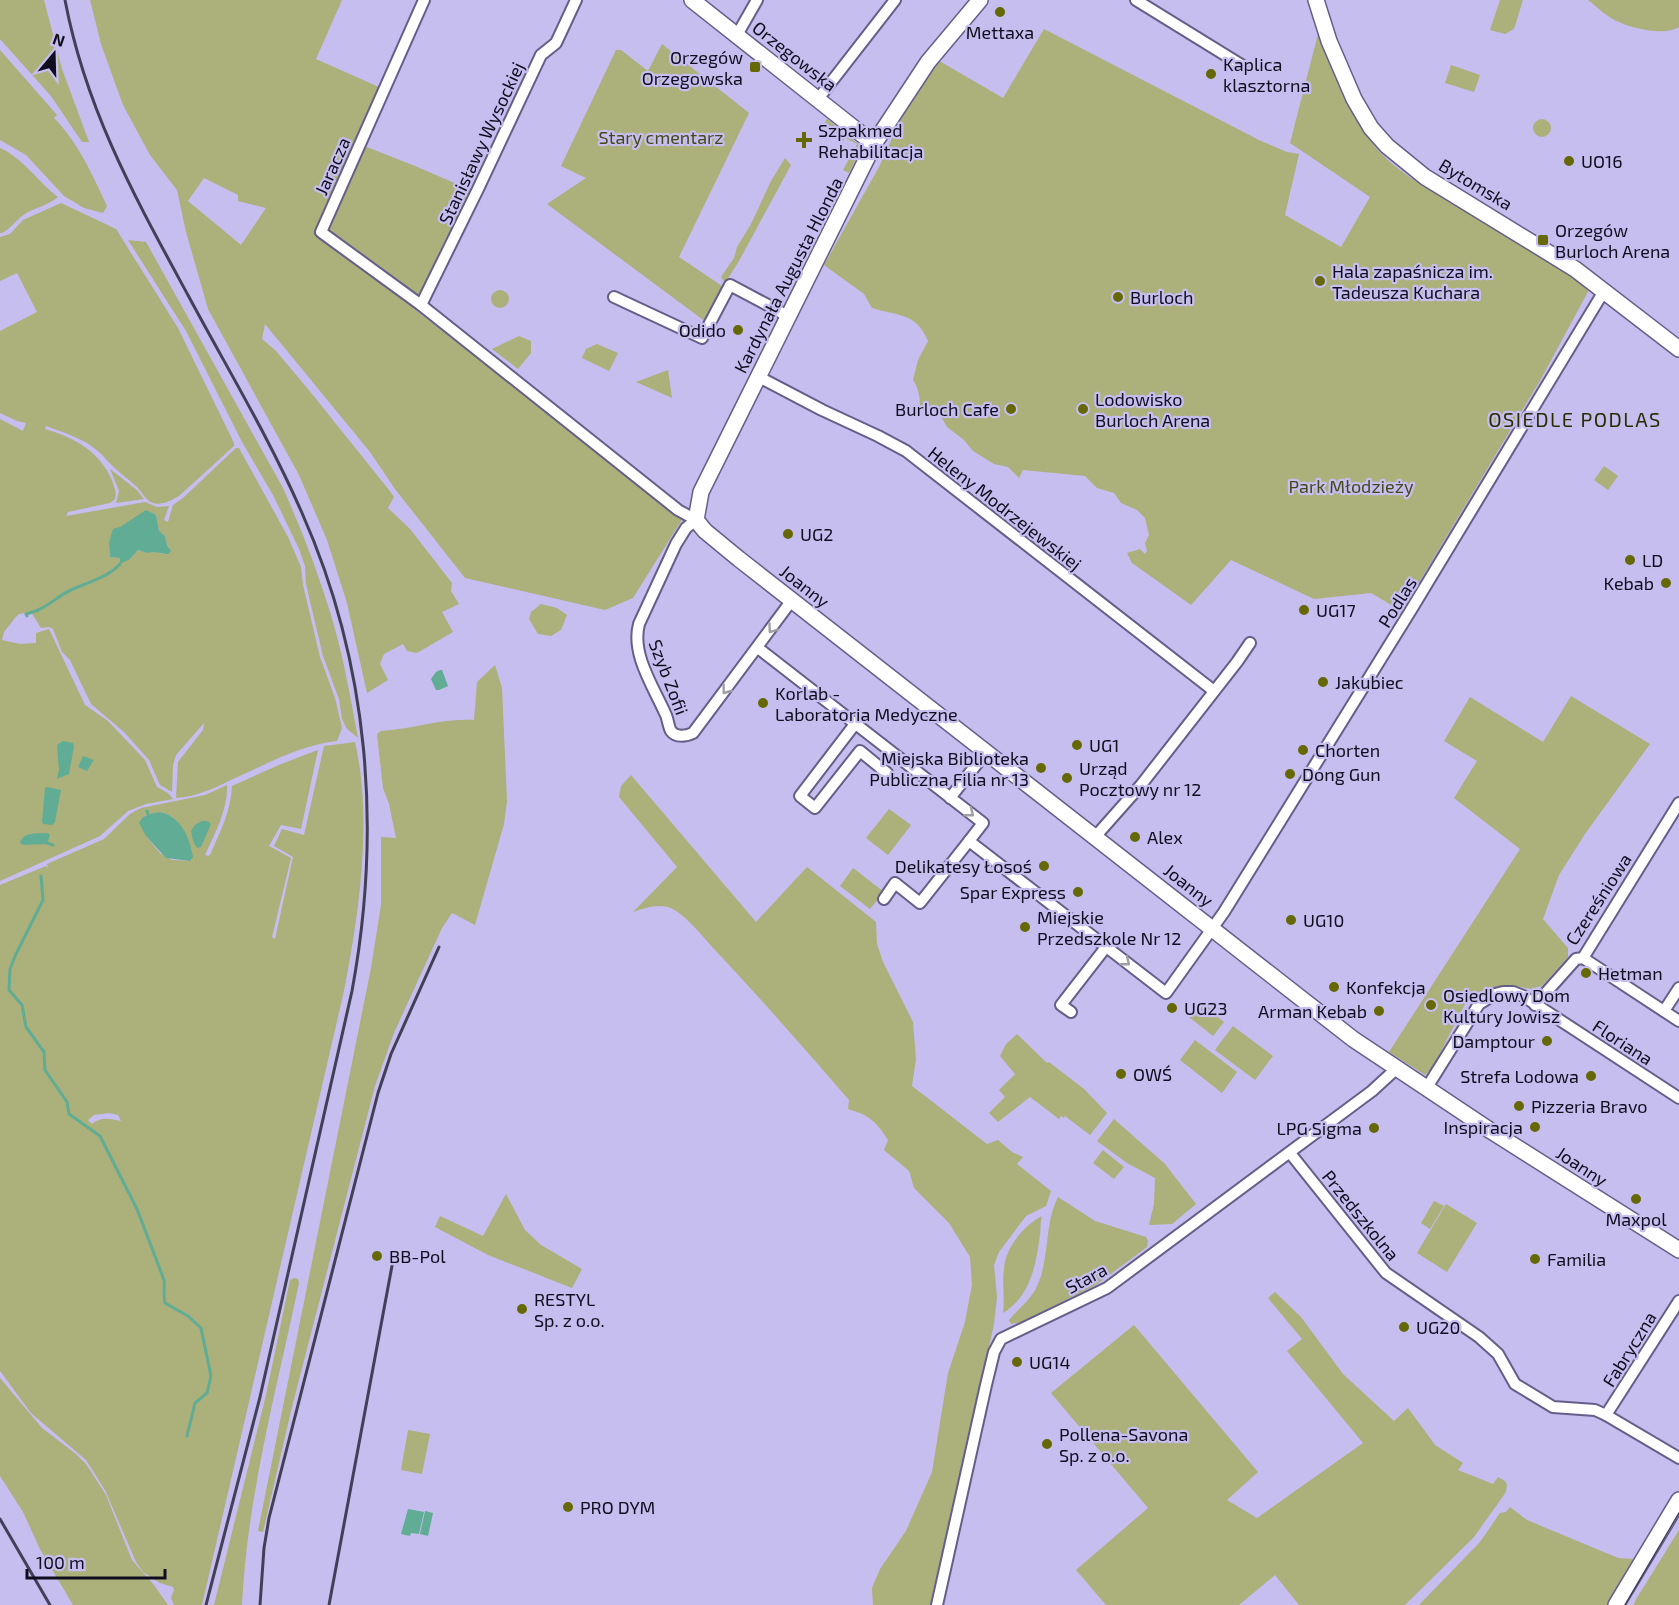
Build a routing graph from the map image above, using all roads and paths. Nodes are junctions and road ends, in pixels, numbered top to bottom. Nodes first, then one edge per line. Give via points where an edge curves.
1 (424, 0) edge
2 (576, 0) edge
3 (692, 0) edge
4 (757, 0) edge
5 (895, 0) edge
6 (980, 0) edge
7 (1136, 0) edge
8 (1317, 0) edge
9 (737, 36) junction
10 (1243, 66) dead end
11 (818, 99) junction
12 (874, 144) junction
13 (1604, 291) junction
14 (614, 297) dead end
15 (421, 305) junction
16 (788, 318) junction
17 (1679, 349) edge
18 (759, 376) junction
19 (696, 520) junction
20 (792, 600) junction
21 (1250, 643) dead end
22 (758, 648) junction
23 (1214, 690) junction
24 (855, 724) junction
25 (987, 752) junction
26 (887, 772) dead end
27 (950, 798) junction
28 (1679, 803) edge
29 (1095, 837) junction
30 (969, 841) junction
31 (884, 899) dead end
32 (1212, 928) junction
33 (1106, 947) junction
34 (1583, 958) junction
35 (1679, 988) edge
36 (1535, 1005) junction
37 (1664, 1011) junction
38 (1071, 1012) dead end
39 (1679, 1021) edge
40 (1396, 1068) junction
41 (1426, 1089) junction
42 (1679, 1098) edge
43 (1290, 1153) junction
44 (1679, 1250) edge
45 (1679, 1301) edge
46 (1606, 1415) junction
47 (1679, 1458) edge
48 (1679, 1500) edge
49 (937, 1605) edge
50 (1616, 1605) edge

1 - 15 street, Jaracza via 321,232
2 - 15 street, Stanisławy Wysockiej via 556,43 540,55
3 - 9 street, Orzegowska
4 - 9 street
5 - 11 street
6 - 12 street, Kardynała Augusta Hlonda via 928,62
7 - 10 street
8 - 13 street, Bytomska via 1329,41 1354,99 1387,146 1425,177 1540,246
9 - 11 street, Orzegowska
11 - 12 street, Orzegowska
12 - 16 street, Kardynała Augusta Hlonda
13 - 17 street, Bytomska
13 - 32 street, Podlas via 1406,619
14 - 16 street via 702,339 730,285
15 - 19 street via 678,510
16 - 18 street, Kardynała Augusta Hlonda
18 - 19 street, Kardynała Augusta Hlonda via 701,492
18 - 23 street, Heleny Modrzejewskiej via 906,451
19 - 20 street, Joanny
22 -> 19 street, Szyb Zofii via 693,733 680,736 671,731 636,644 639,624 676,544
20 -> 22 street
20 - 25 street, Joanny
21 - 23 street
22 - 24 street
23 - 29 street via 1141,785
24 - 26 street via 800,796 815,808 860,751
24 - 27 street
25 - 27 street
25 - 29 street, Joanny
27 -> 30 street via 983,823
28 - 34 street, Czereśniowa
29 - 32 street, Joanny
30 - 31 street via 921,903 895,883
30 - 33 street
33 -> 32 street, Podlas via 1166,993
32 - 40 street, Joanny
33 - 38 street via 1061,1005
34 - 36 street, Czereśniowa via 1576,959
34 - 37 street
35 - 37 street
36 - 41 street, Floriana via 1513,992 1495,994 1479,1004
36 - 42 street, Floriana
37 - 39 street
40 - 41 street, Joanny
40 - 43 street, Stara via 1384,1082
41 - 44 street, Joanny
43 - 46 street, Przedszkolna via 1386,1273 1479,1337 1498,1354 1515,1384 1553,1407 1595,1410
43 - 49 street, Stara via 1107,1288 1001,1339 986,1385
45 - 46 street, Fabryczna
46 - 47 street, Przedszkolna
48 - 50 street

